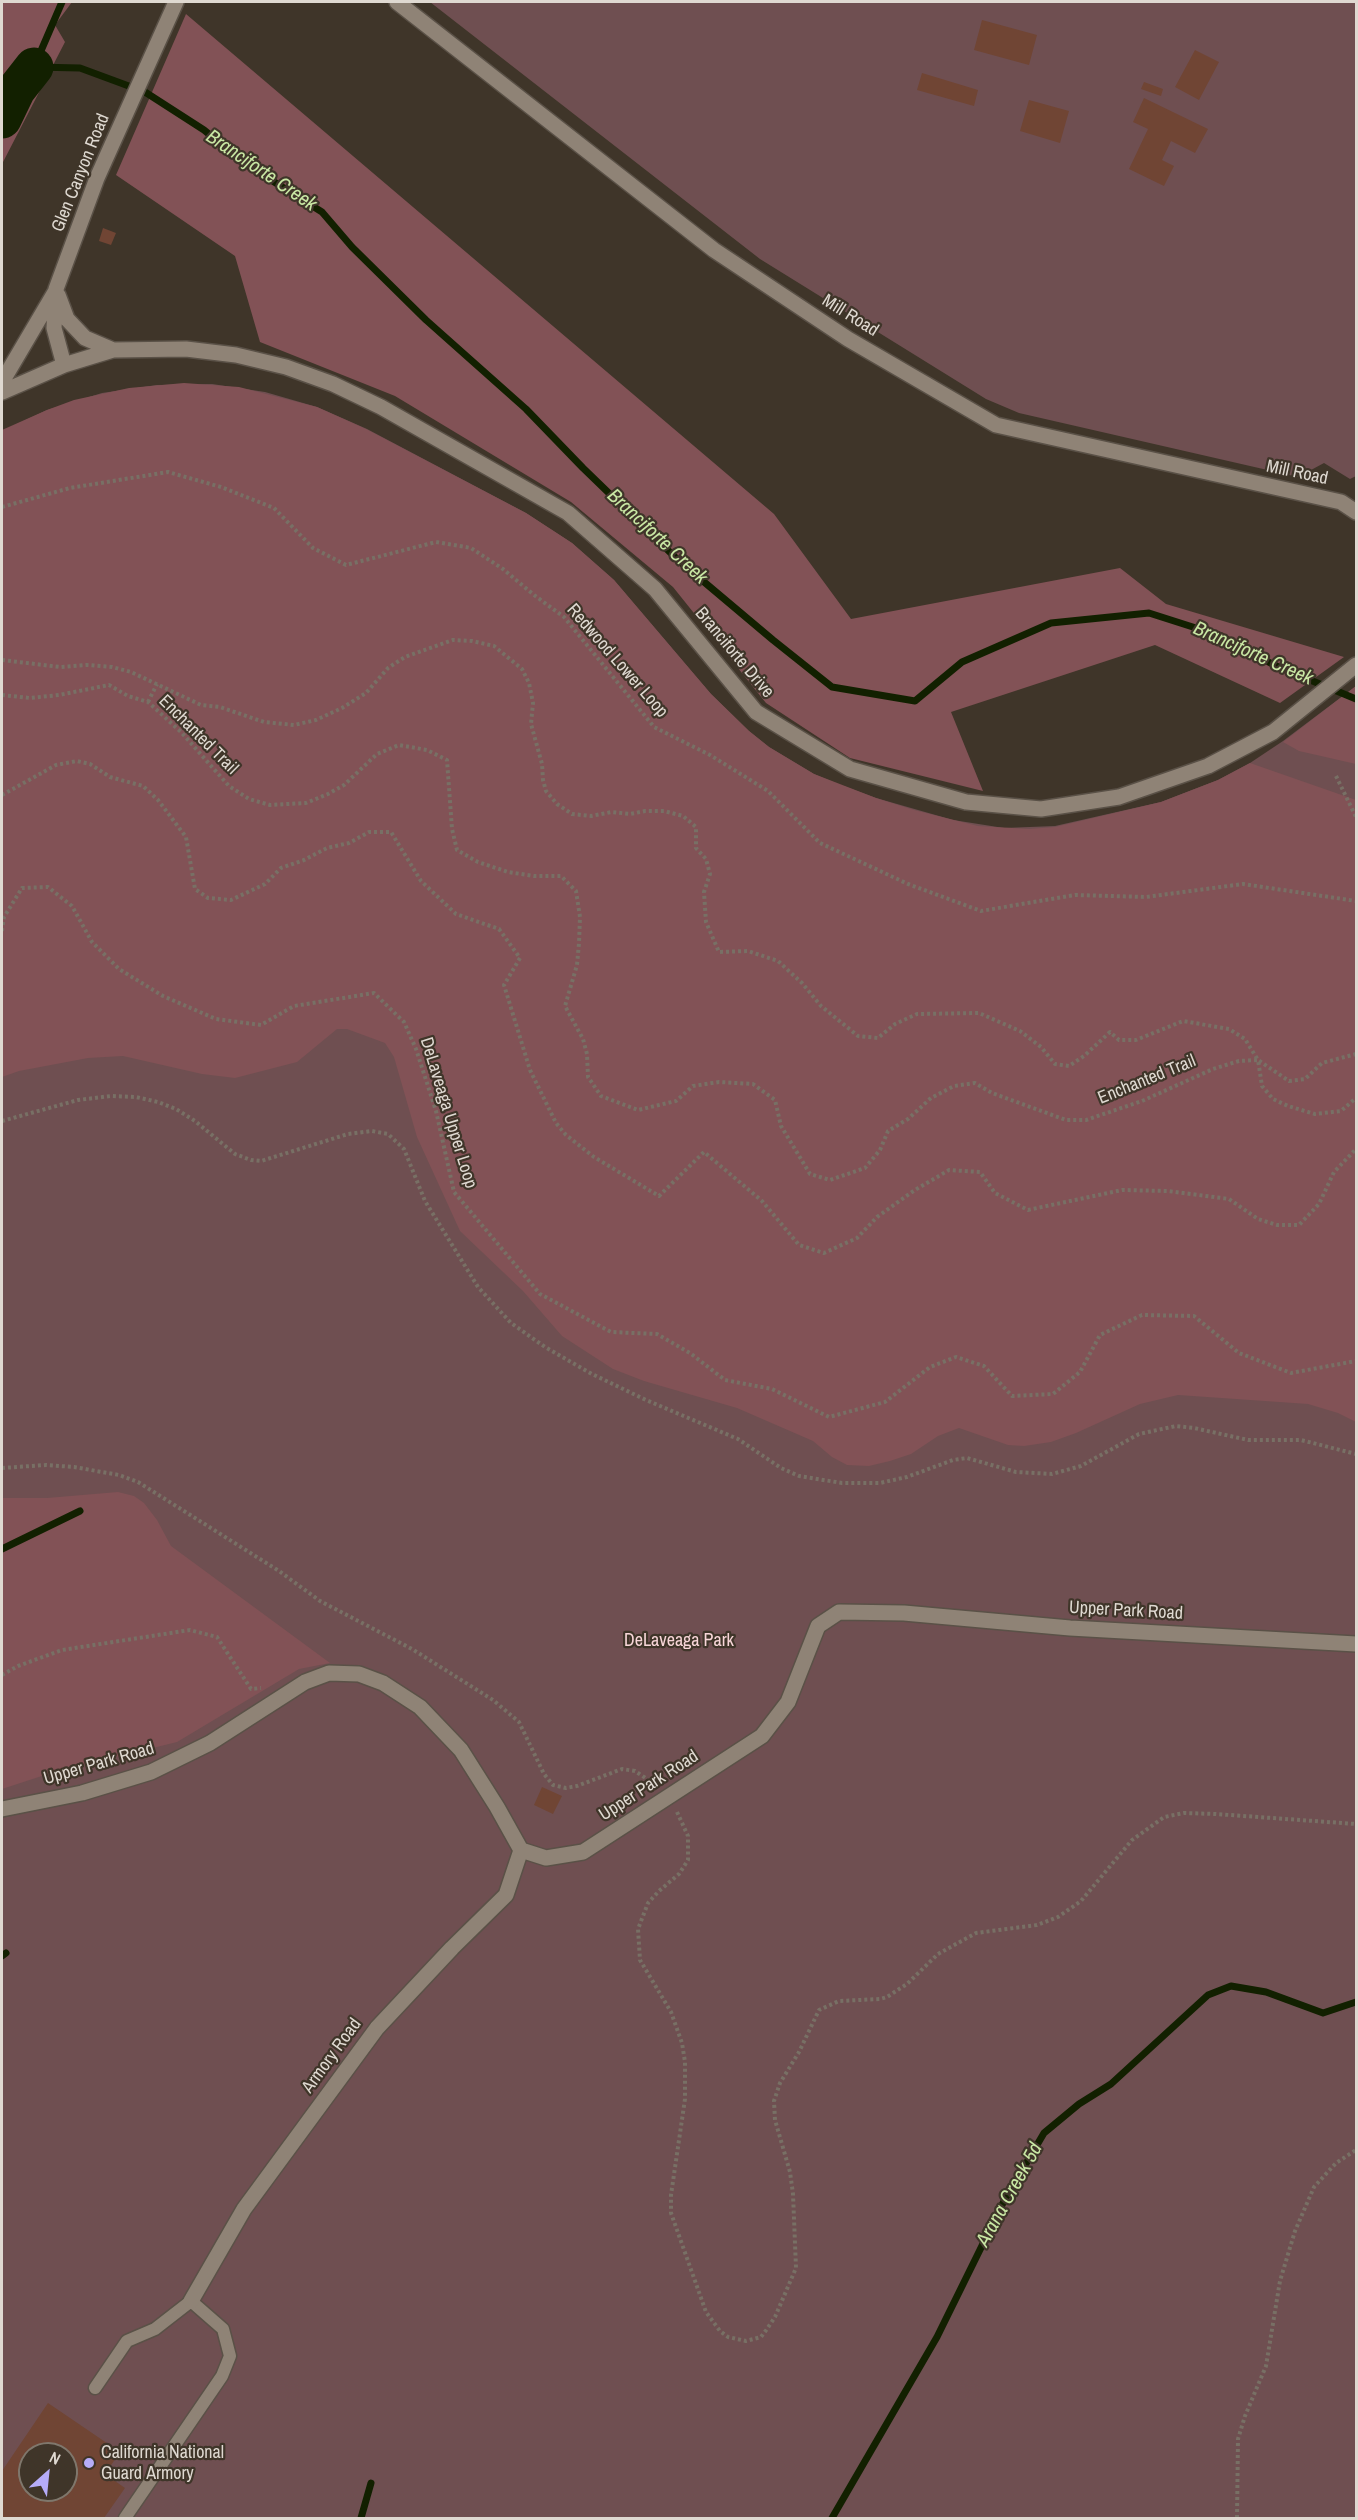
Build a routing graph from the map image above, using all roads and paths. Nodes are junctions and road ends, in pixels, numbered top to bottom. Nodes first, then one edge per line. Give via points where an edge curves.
1 (397, 2) edge
2 (173, 7) edge
3 (56, 289) junction
4 (113, 350) junction
5 (64, 365) junction
6 (2, 382) edge
7 (2, 392) edge
8 (2, 507) edge
9 (1356, 512) edge
10 (2, 660) edge
11 (1356, 665) edge
12 (157, 684) junction
13 (2, 695) edge
14 (148, 702) junction
15 (1336, 776) dead end
16 (2, 795) edge
17 (1356, 817) edge
18 (1356, 901) edge
19 (2, 931) edge
20 (1356, 1054) edge
21 (1258, 1060) junction
22 (1356, 1098) edge
23 (2, 1120) edge
24 (1356, 1149) edge
25 (1356, 1361) edge
26 (1356, 1454) edge
27 (2, 1468) edge
28 (1356, 1644) edge
29 (2, 1675) edge
30 (288, 1691) junction
31 (667, 1797) junction
32 (2, 1809) edge
33 (1356, 1824) edge
34 (521, 1850) junction
35 (1356, 2150) edge
36 (190, 2301) junction
37 (95, 2388) dead end
38 (124, 2518) edge
39 (1237, 2518) edge

1 - 9 street, Mill Road via 714,250 848,339 996,425 1341,502
2 - 3 street, Glen Canyon Road via 97,178
3 - 4 street via 67,319 85,338
3 - 5 street, Glen Canyon Road via 54,328
3 - 6 street
4 - 5 street, Branciforte Drive
4 - 11 street, Branciforte Drive via 186,349 236,355 286,367 381,407 568,513 654,589 756,712 850,769 966,802 1041,809 1119,797 1208,766 1273,732
5 - 7 street, Branciforte Drive
8 - 18 path, Redwood Lower Loop via 70,488 168,472 221,486 274,508 313,548 346,565 436,542 471,548 564,617 654,727 768,791 820,843 908,884 981,911 1075,895 1146,897 1243,884
10 - 12 path via 60,667 111,667
12 - 14 path
12 - 21 path via 201,705 220,707 264,722 294,725 342,708 366,693 388,668 405,657 453,640 494,646 522,669 529,683 531,724 543,780 557,804 572,814 591,816 664,811 683,816 696,826 696,848 706,859 710,874 704,892 706,922 719,952 748,951 778,961 821,1006 858,1036 878,1038 895,1024 917,1014 979,1013 1020,1031 1056,1064 1069,1066 1110,1032 1119,1040 1136,1040 1182,1021 1229,1029 1245,1039
13 - 14 path, Enchanted Trail via 30,698 109,685
14 - 21 path, Enchanted Trail via 229,786 249,799 270,805 306,803 328,794 344,785 377,754 399,745 427,750 447,760 457,850 508,872 561,876 576,891 580,917 577,965 565,1006 587,1054 588,1077 601,1096 638,1110 676,1101 693,1086 719,1082 753,1084 775,1100 782,1126 810,1174 830,1180 865,1168 880,1150 888,1131 931,1098 954,1086 975,1083 1066,1120 1086,1120 1142,1101 1213,1069 1239,1060
15 - 17 path
16 - 24 path via 56,765 77,761 110,777 143,786 186,837 195,889 208,898 231,900 265,884 281,868 327,848 349,843 369,832 391,832 421,881 456,914 499,929 520,958 504,985 530,1070 566,1135 594,1157 659,1196 704,1152 762,1201 799,1245 824,1253 857,1238 877,1217 949,1170 980,1172 995,1193 1029,1210 1122,1190 1168,1191 1230,1199 1258,1219 1277,1225 1299,1225 1319,1204 1334,1172
19 - 25 path, DeLaveaga Upper Loop via 4,917 22,888 48,887 72,906 92,942 119,969 163,996 216,1018 261,1025 294,1005 374,993 404,1022 416,1049 436,1111 454,1192 540,1294 611,1332 657,1334 725,1380 772,1389 829,1417 885,1402 930,1367 956,1357 984,1366 1012,1396 1053,1394 1080,1372 1100,1335 1142,1316 1194,1316 1239,1353 1291,1373
20 - 21 path via 1322,1063 1305,1079 1289,1081
21 - 22 path via 1262,1086 1288,1106 1315,1114 1341,1112
23 - 26 path via 78,1100 136,1097 176,1109 234,1154 261,1161 348,1134 388,1134 404,1149 425,1201 473,1281 511,1323 592,1374 738,1439 800,1476 842,1483 880,1483 967,1458 1016,1472 1052,1474 1081,1466 1139,1434 1176,1426 1248,1440 1300,1440
27 - 31 path via 74,1467 138,1482 320,1601 412,1648 493,1700 519,1722 553,1785 577,1786 628,1769 645,1777
28 - 31 street, Upper Park Road via 1070,1628 904,1613 839,1612 818,1626 788,1702 762,1737
29 - 30 path via 18,1665 62,1650 190,1630 217,1637 251,1689 277,1686
30 - 32 street, Upper Park Road via 210,1743 151,1772 82,1793
30 - 34 street, Upper Park Road via 329,1673 359,1674 383,1683 420,1707 461,1750
31 - 33 path via 685,1826 688,1860 648,1903 640,1921 638,1940 640,1960 677,2027 685,2062 685,2099 671,2213 706,2312 728,2337 746,2341 761,2337 767,2329 796,2268 793,2194 774,2101 819,2010 839,2001 887,1996 907,1984 938,1954 976,1933 1037,1925 1058,1917 1081,1900 1132,1840 1164,1816 1216,1814
31 - 34 street, Upper Park Road via 583,1852 546,1858
34 - 36 street, Armory Road via 506,1895 377,2028 244,2210
35 - 39 path via 1336,2163 1314,2187 1295,2231 1280,2281 1266,2366 1239,2439
36 - 37 lane via 156,2329 126,2342
36 - 38 lane via 223,2329 230,2356 222,2376

